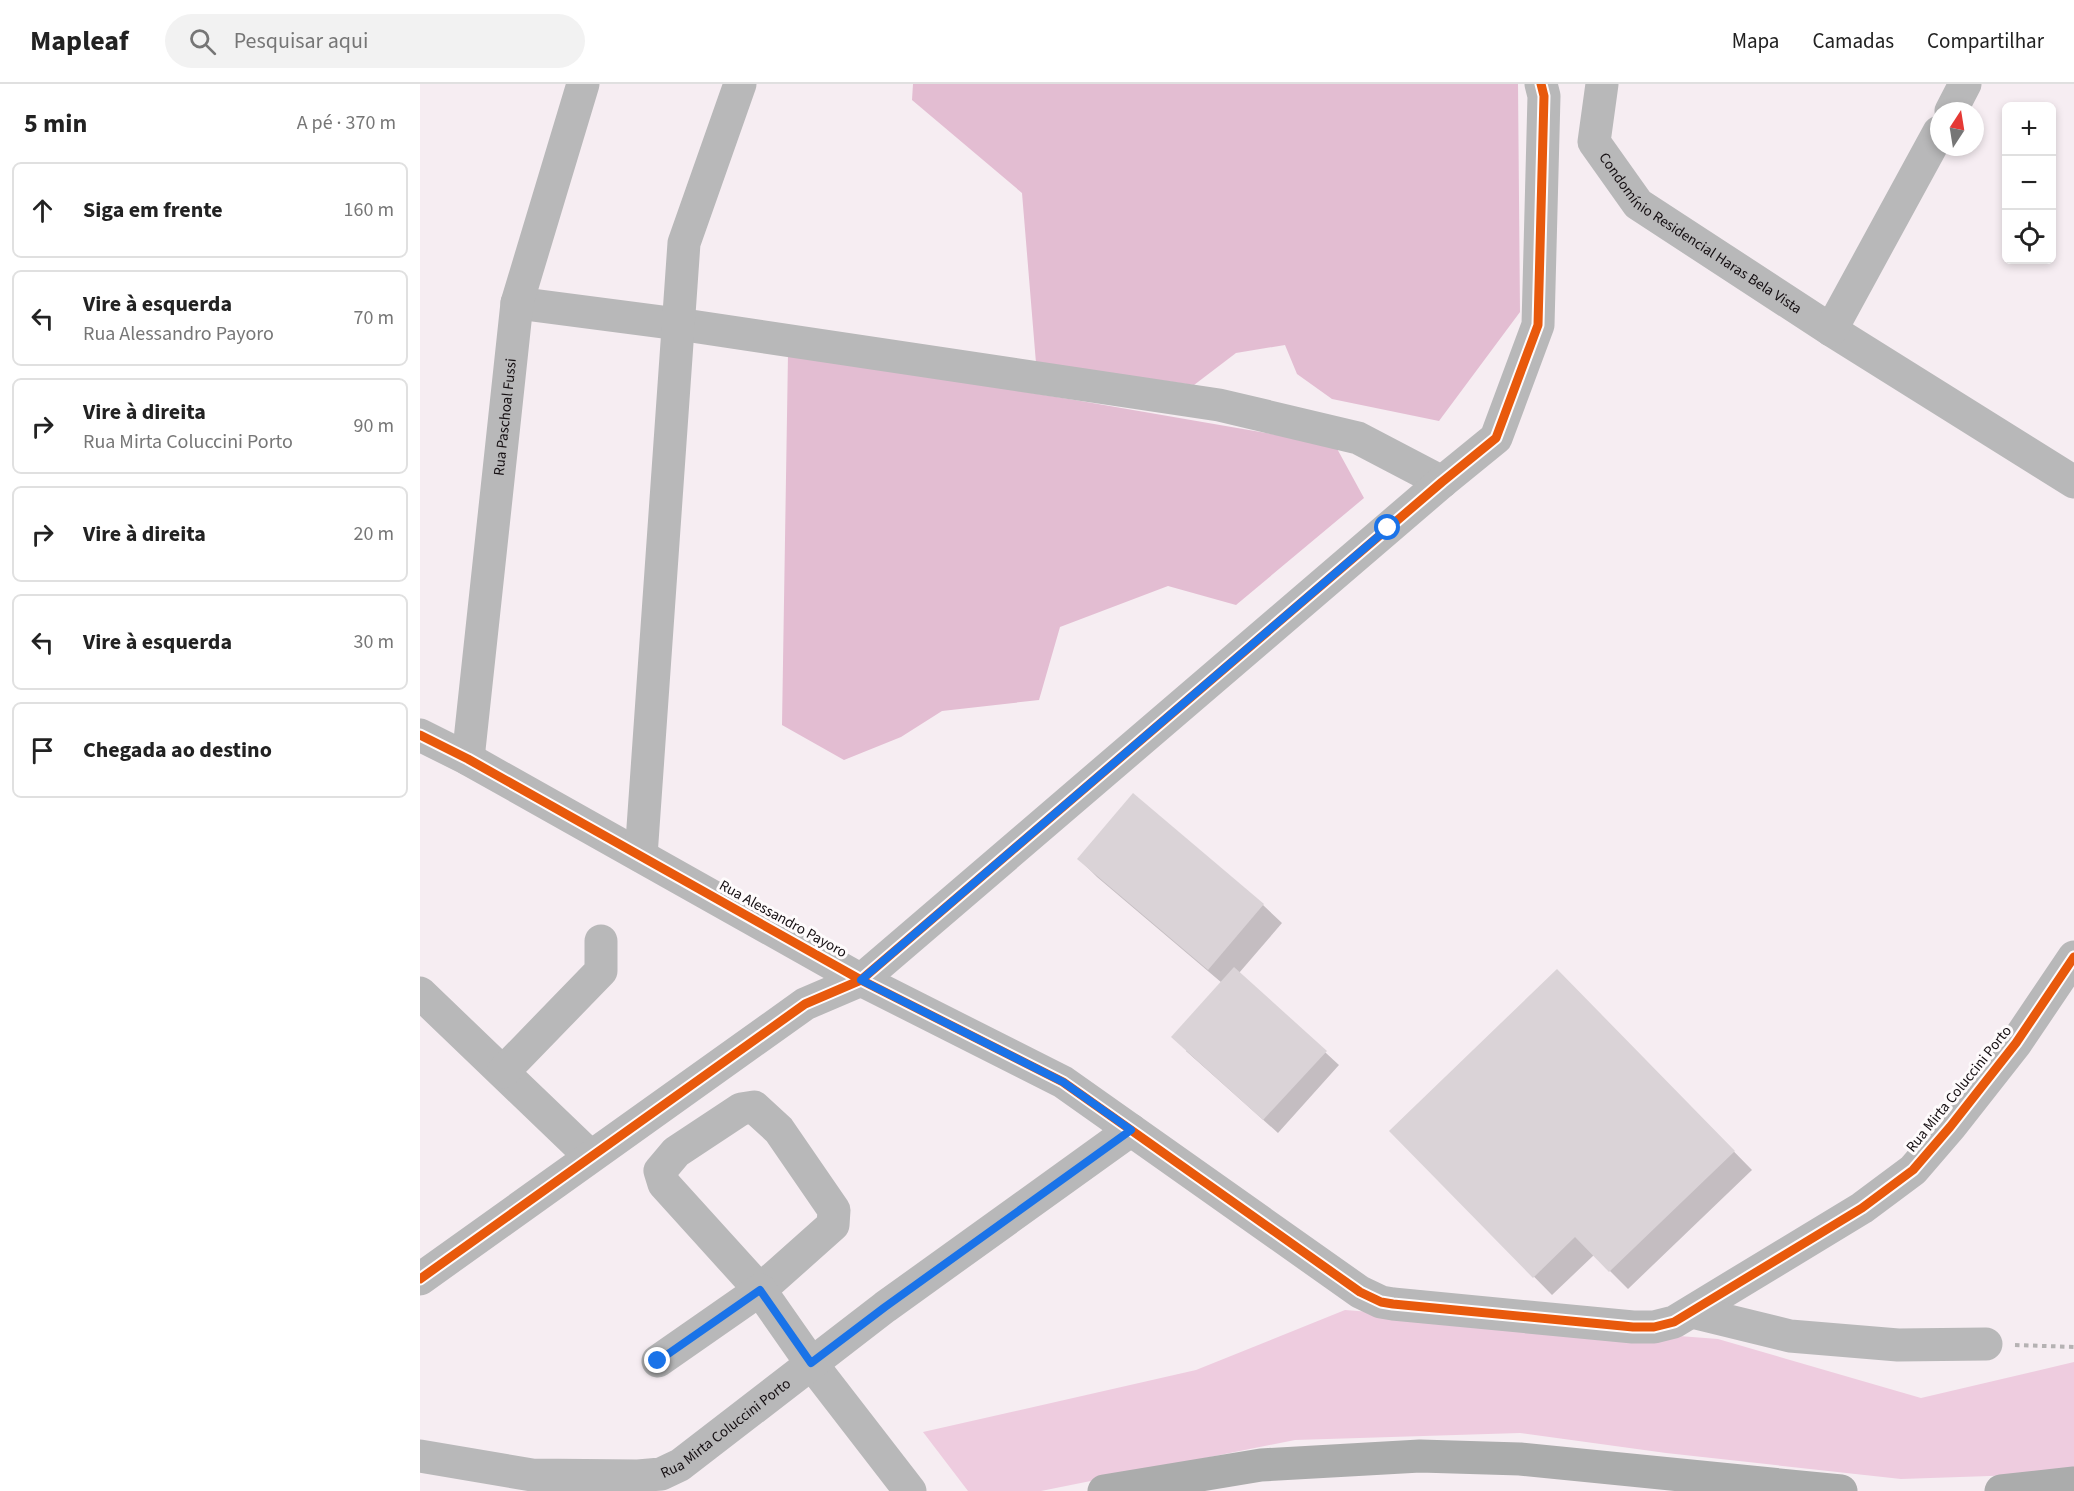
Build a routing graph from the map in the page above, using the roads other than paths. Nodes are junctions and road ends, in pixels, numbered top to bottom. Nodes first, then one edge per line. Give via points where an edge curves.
1 (583, 84) edge
2 (740, 84) edge
3 (1602, 84) edge
4 (1965, 84) edge
5 (1542, 90) edge
6 (1956, 102) edge
7 (1930, 148) edge
8 (517, 303) junction
9 (678, 324) junction
10 (1831, 330) junction
11 (1442, 482) junction
12 (2074, 482) edge
13 (420, 735) edge
14 (468, 759) junction
15 (641, 856) junction
16 (601, 941) dead end
17 (2074, 957) edge
18 (861, 980) junction
19 (420, 993) edge
20 (503, 1072) junction
21 (1131, 1130) junction
22 (590, 1156) junction
23 (420, 1279) edge
24 (760, 1290) junction
25 (1692, 1312) junction
26 (1986, 1344) road end
27 (658, 1361) dead end
28 (811, 1363) junction
29 (420, 1456) edge
30 (2074, 1483) edge
31 (910, 1491) edge
32 (1104, 1491) edge
33 (1841, 1491) edge
34 (2001, 1491) edge

1 - 8 street, Rua Paschoal Fussi
2 - 9 street via 684,243
3 - 10 street, Condomínio Residencial Haras Bela Vista via 1594,142 1638,204
4 - 6 street
5 - 11 street via 1538,325 1496,438
7 - 10 street
8 - 9 street
8 - 14 street, Rua Paschoal Fussi
9 - 11 street via 1219,405 1358,438
9 - 15 street
10 - 12 street, Condomínio Residencial Haras Bela Vista
11 - 18 street
13 - 14 street, Rua Alessandro Payoro
14 - 15 street, Rua Alessandro Payoro
15 - 18 street, Rua Alessandro Payoro
16 - 20 street via 601,971
17 - 25 street, Rua Mirta Coluccini Porto via 2016,1043 1913,1170 1862,1208
18 - 21 street, Rua Alessandro Payoro via 1063,1082
18 - 22 street via 806,1004
19 - 20 street
20 - 22 street
21 - 25 street, Rua Mirta Coluccini Porto via 1360,1292 1381,1302 1633,1328 1674,1322
21 - 28 street, Rua Mirta Coluccini Porto
22 - 23 street
24 - 24 street via 833,1225 834,1210 779,1130 754,1107 741,1109 676,1152 660,1171 663,1184
24 - 27 street
24 - 28 street
25 - 26 street via 1790,1336 1898,1345
28 - 29 street, Rua Mirta Coluccini Porto via 680,1465 661,1474 532,1475
28 - 31 street
30 - 34 highway
32 - 33 highway via 1261,1465 1420,1456 1520,1460

